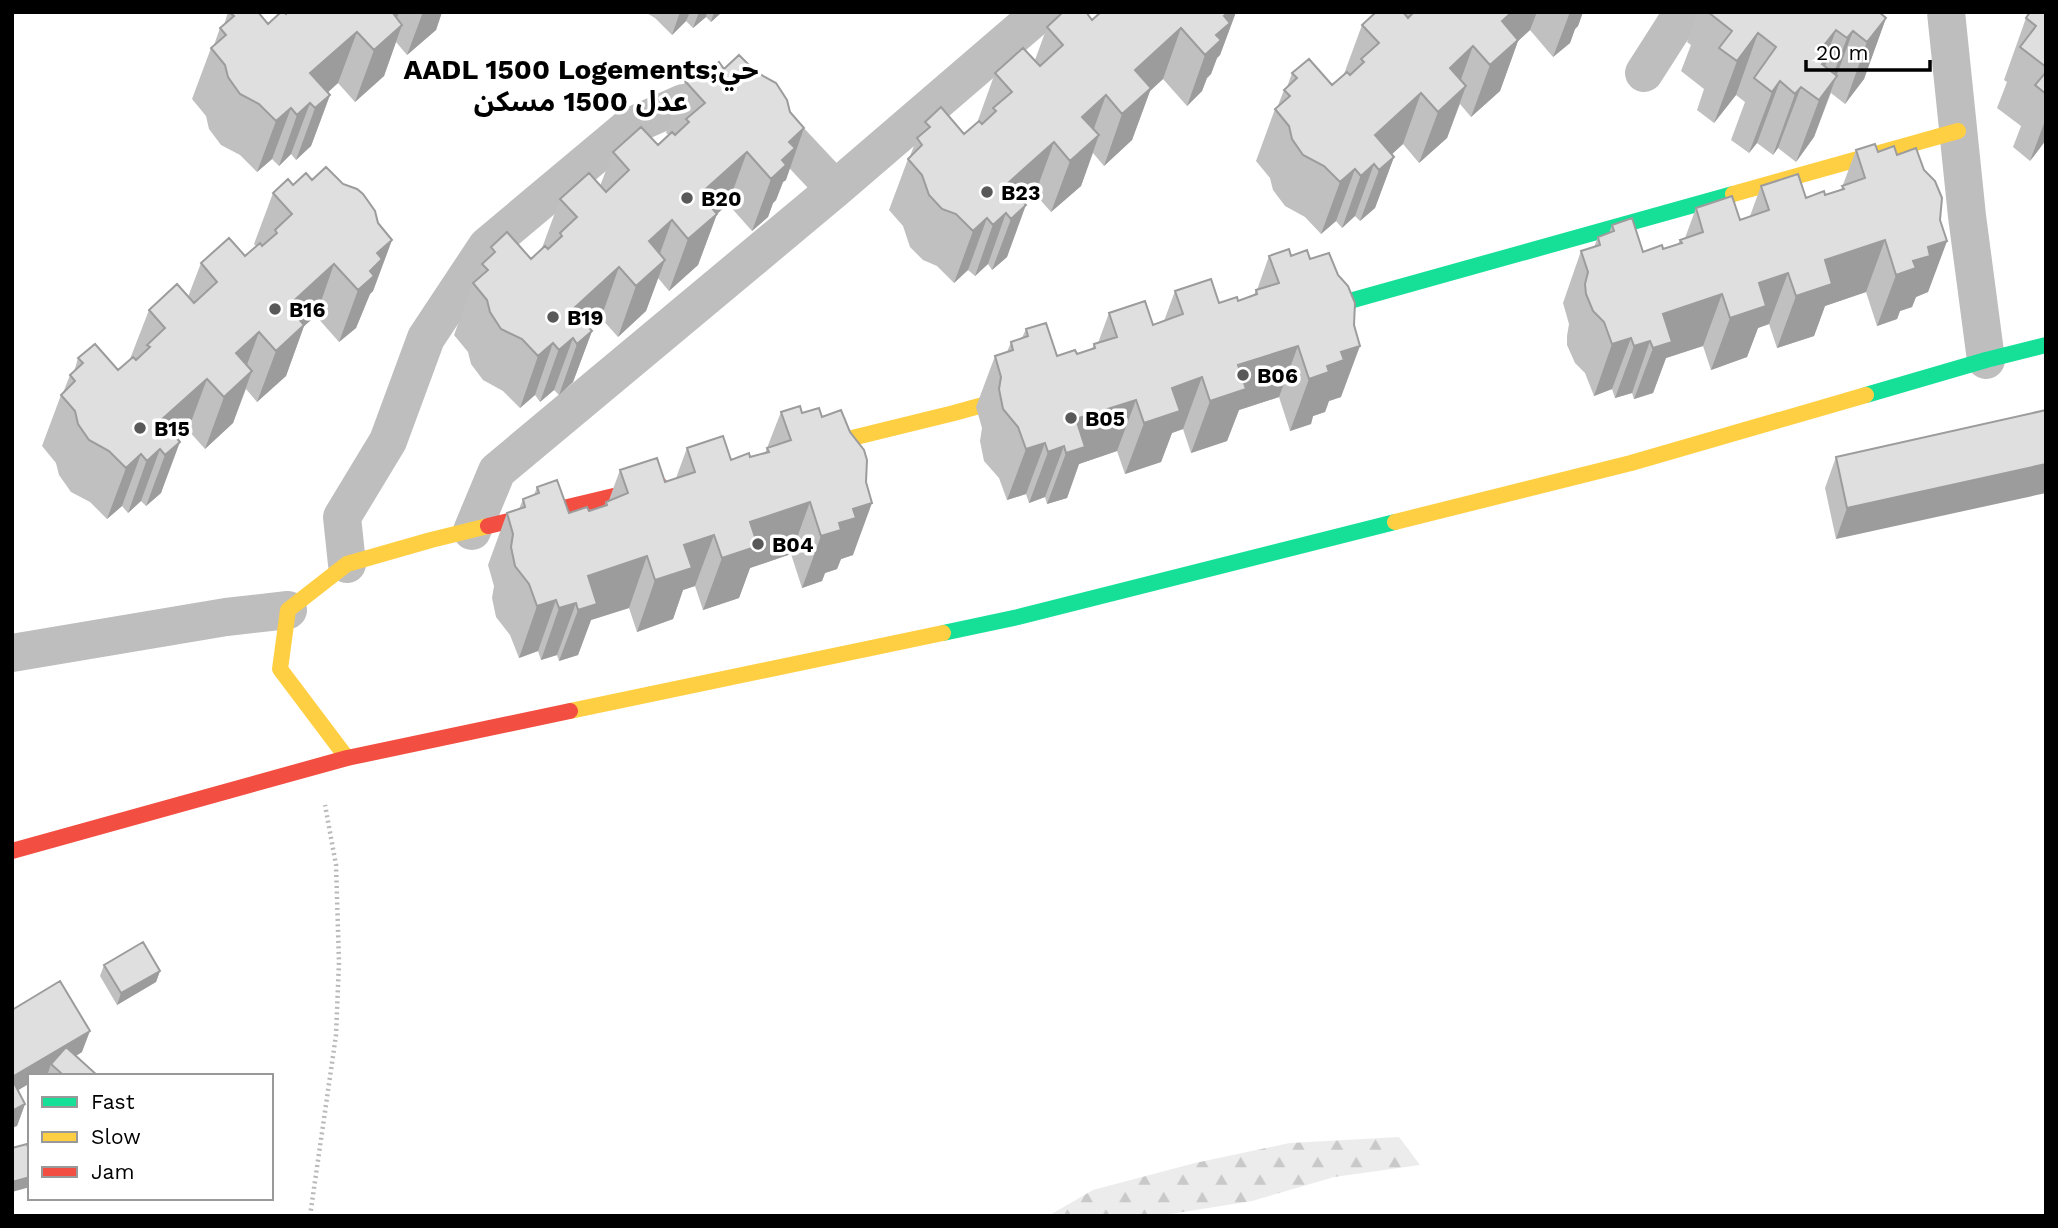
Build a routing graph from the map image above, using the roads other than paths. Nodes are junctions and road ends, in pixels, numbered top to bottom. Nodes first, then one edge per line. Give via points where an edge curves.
1 (1041, 12) edge
2 (1683, 12) edge
3 (1947, 12) edge
4 (1644, 73) dead end
5 (1958, 131) junction
6 (835, 189) junction
7 (1290, 318) edge
8 (2046, 345) edge
9 (1986, 360) junction
10 (1035, 390) edge
11 (793, 452) edge
12 (673, 482) edge
13 (472, 531) junction
14 (348, 564) junction
15 (288, 610) junction
16 (12, 653) edge
17 (347, 758) junction
18 (12, 851) edge

1 - 6 street
2 - 4 street
3 - 5 street
5 - 7 street
5 - 9 street
6 - 13 street via 497,471
6 - 14 street via 759,108 683,103 629,127 487,246 426,338 388,441 342,517
8 - 9 street
9 - 17 street via 1631,463 1018,617
10 - 11 street
12 - 13 street
13 - 14 street
14 - 15 street
15 - 16 street
15 - 17 street via 281,670
17 - 18 street

